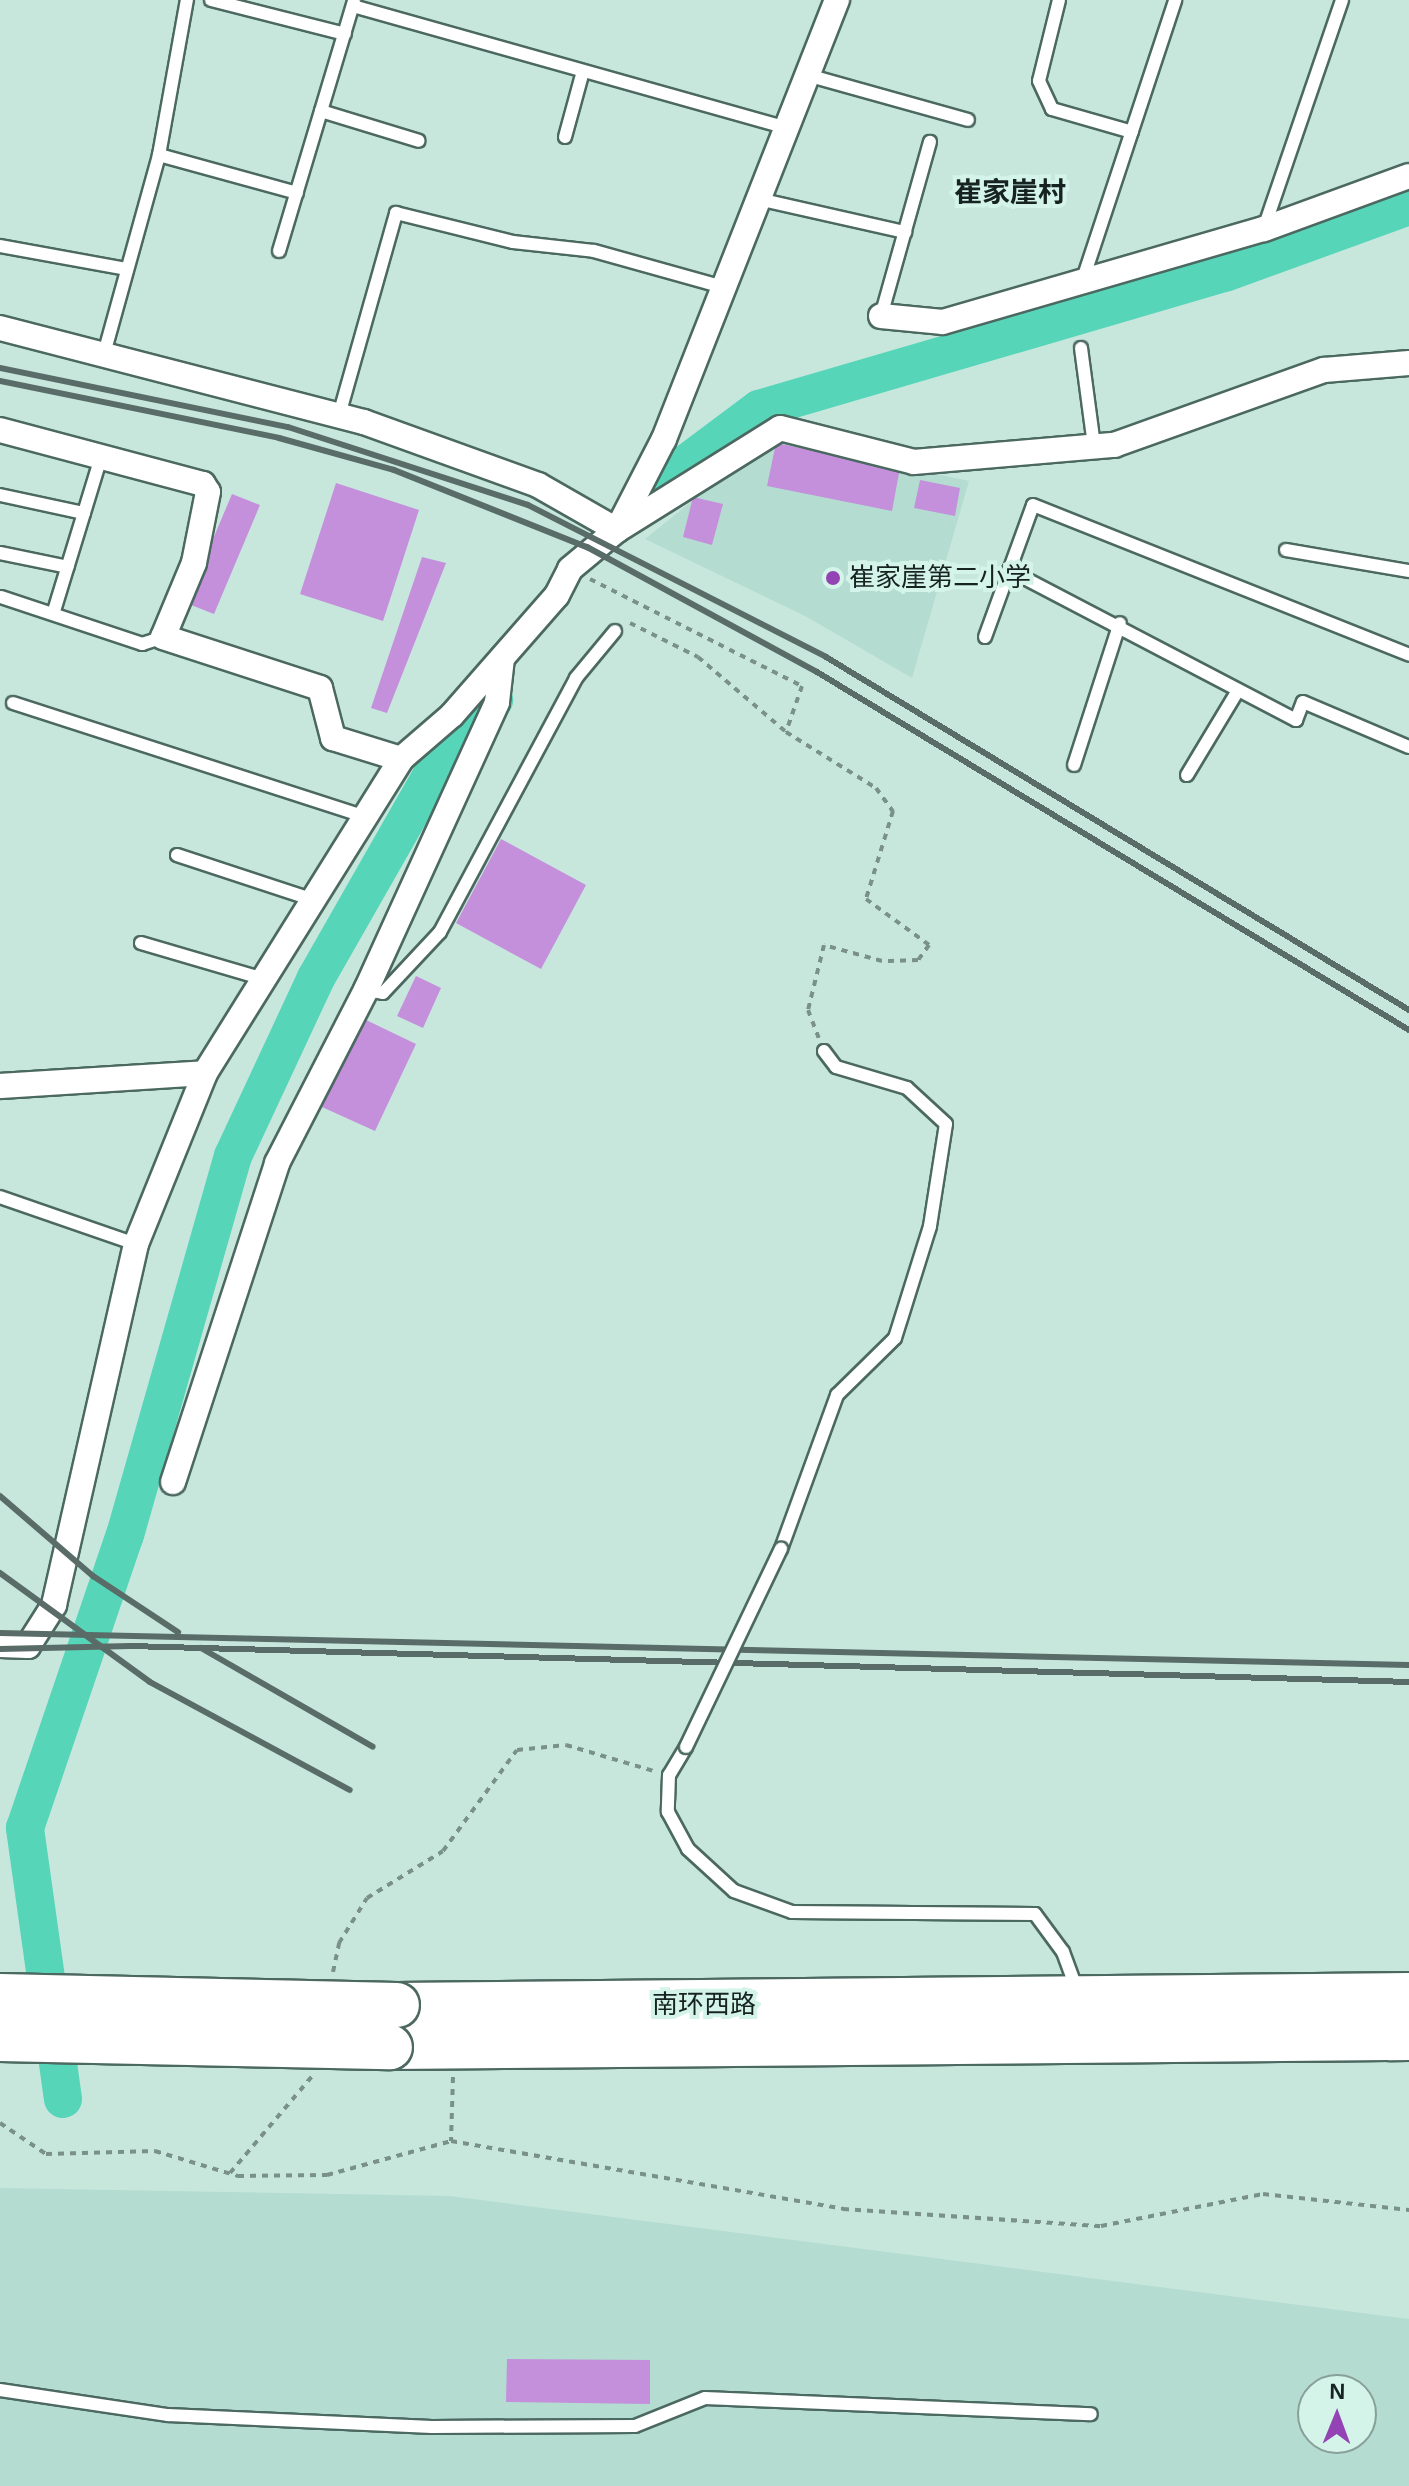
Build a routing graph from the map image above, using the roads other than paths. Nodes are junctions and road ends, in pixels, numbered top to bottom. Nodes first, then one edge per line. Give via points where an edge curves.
1 (187, 0) edge
2 (211, 0) edge
3 (837, 0) edge
4 (1059, 0) edge
5 (1175, 0) edge
6 (1342, 0) edge
7 (354, 3) edge
8 (345, 34) junction
9 (583, 71) junction
10 (807, 75) junction
11 (321, 111) junction
12 (968, 120) dead end
13 (787, 128) junction
14 (1132, 132) junction
15 (565, 137) dead end
16 (419, 141) dead end
17 (930, 142) dead end
18 (159, 155) junction
19 (1409, 176) edge
20 (297, 193) junction
21 (758, 199) junction
22 (1264, 229) junction
23 (905, 232) junction
24 (0, 246) edge
25 (279, 251) dead end
26 (127, 269) junction
27 (1082, 282) junction
28 (723, 287) junction
29 (881, 316) joint
30 (0, 328) edge
31 (1081, 348) dead end
32 (105, 350) junction
33 (1409, 363) edge
34 (339, 415) junction
35 (0, 430) edge
36 (1094, 446) junction
37 (101, 457) junction
38 (0, 495) edge
39 (84, 513) junction
40 (617, 530) junction
41 (1286, 550) dead end
42 (0, 553) edge
43 (68, 567) junction
44 (1009, 570) junction
45 (1409, 571) edge
46 (1, 597) edge
47 (54, 611) junction
48 (1120, 623) junction
49 (615, 631) road end
50 (163, 637) junction
51 (985, 637) dead end
52 (1409, 655) edge
53 (502, 658) junction
54 (1237, 692) junction
55 (13, 703) dead end
56 (1409, 747) edge
57 (401, 759) junction
58 (1074, 765) dead end
59 (1187, 775) dead end
60 (366, 817) junction
61 (177, 855) dead end
62 (314, 900) junction
63 (141, 943) dead end
64 (264, 979) junction
65 (366, 990) junction
66 (824, 1051) road end
67 (205, 1073) junction
68 (0, 1086) edge
69 (0, 1197) edge
70 (136, 1244) junction
71 (173, 1482) dead end
72 (0, 1645) edge
73 (1409, 1995) edge
74 (0, 1996) edge
75 (1080, 2002) junction
76 (1409, 2038) edge
77 (0, 2039) edge
78 (0, 2390) edge
79 (1091, 2414) dead end

1 - 18 lane
2 - 8 lane
3 - 10 street
4 - 14 lane via 1039,81 1052,109
5 - 14 lane
6 - 22 lane
7 - 8 lane
7 - 9 lane
8 - 11 lane
9 - 13 lane
9 - 15 lane
10 - 12 lane
10 - 13 street
11 - 16 lane
11 - 20 lane
13 - 21 street
14 - 27 lane
17 - 23 lane
18 - 20 lane
18 - 26 lane
19 - 22 street
20 - 25 lane
21 - 23 lane
21 - 28 street
22 - 27 street
23 - 29 lane
24 - 26 lane
26 - 32 lane
27 - 29 street via 943,322
28 - 34 lane via 594,251 513,242 396,213
28 - 40 street via 664,439
30 - 32 street
31 - 36 lane
32 - 34 street
33 - 36 street via 1324,370
34 - 40 street via 538,485
35 - 37 street
36 - 40 street via 914,462 780,428
37 - 39 lane
37 - 50 street via 203,484 208,492 194,563
38 - 39 lane
39 - 43 lane
40 - 53 street via 570,569
41 - 45 lane
42 - 43 lane
43 - 47 lane
44 - 48 lane
44 - 51 lane
44 - 52 lane via 1033,505
46 - 47 lane
47 - 50 lane via 142,644
48 - 54 lane
48 - 58 lane
49 - 65 lane via 576,678 440,932 383,993
50 - 57 street via 320,688 333,738
53 - 57 street
53 - 65 street via 497,702
54 - 56 lane via 1296,720 1303,702
54 - 59 lane
55 - 60 lane
57 - 60 street
60 - 62 street
61 - 62 lane
62 - 64 street
63 - 64 lane
64 - 67 street
65 - 71 street via 277,1163
66 - 75 lane, bridge via 836,1067 907,1088 946,1124 930,1226 895,1338 837,1395 781,1549 669,1775 668,1812 677,1832 734,1891 792,1912 1035,1914 1063,1952
67 - 68 street
67 - 70 street
69 - 70 lane
70 - 72 street via 54,1605 28,1646
73 - 75 highway, 南环西路
74 - 75 highway, 南环西路, bridge via 397,2005
76 - 77 highway, 南环西路, bridge via 455,2047
78 - 79 lane via 168,2415 432,2427 635,2426 705,2398

